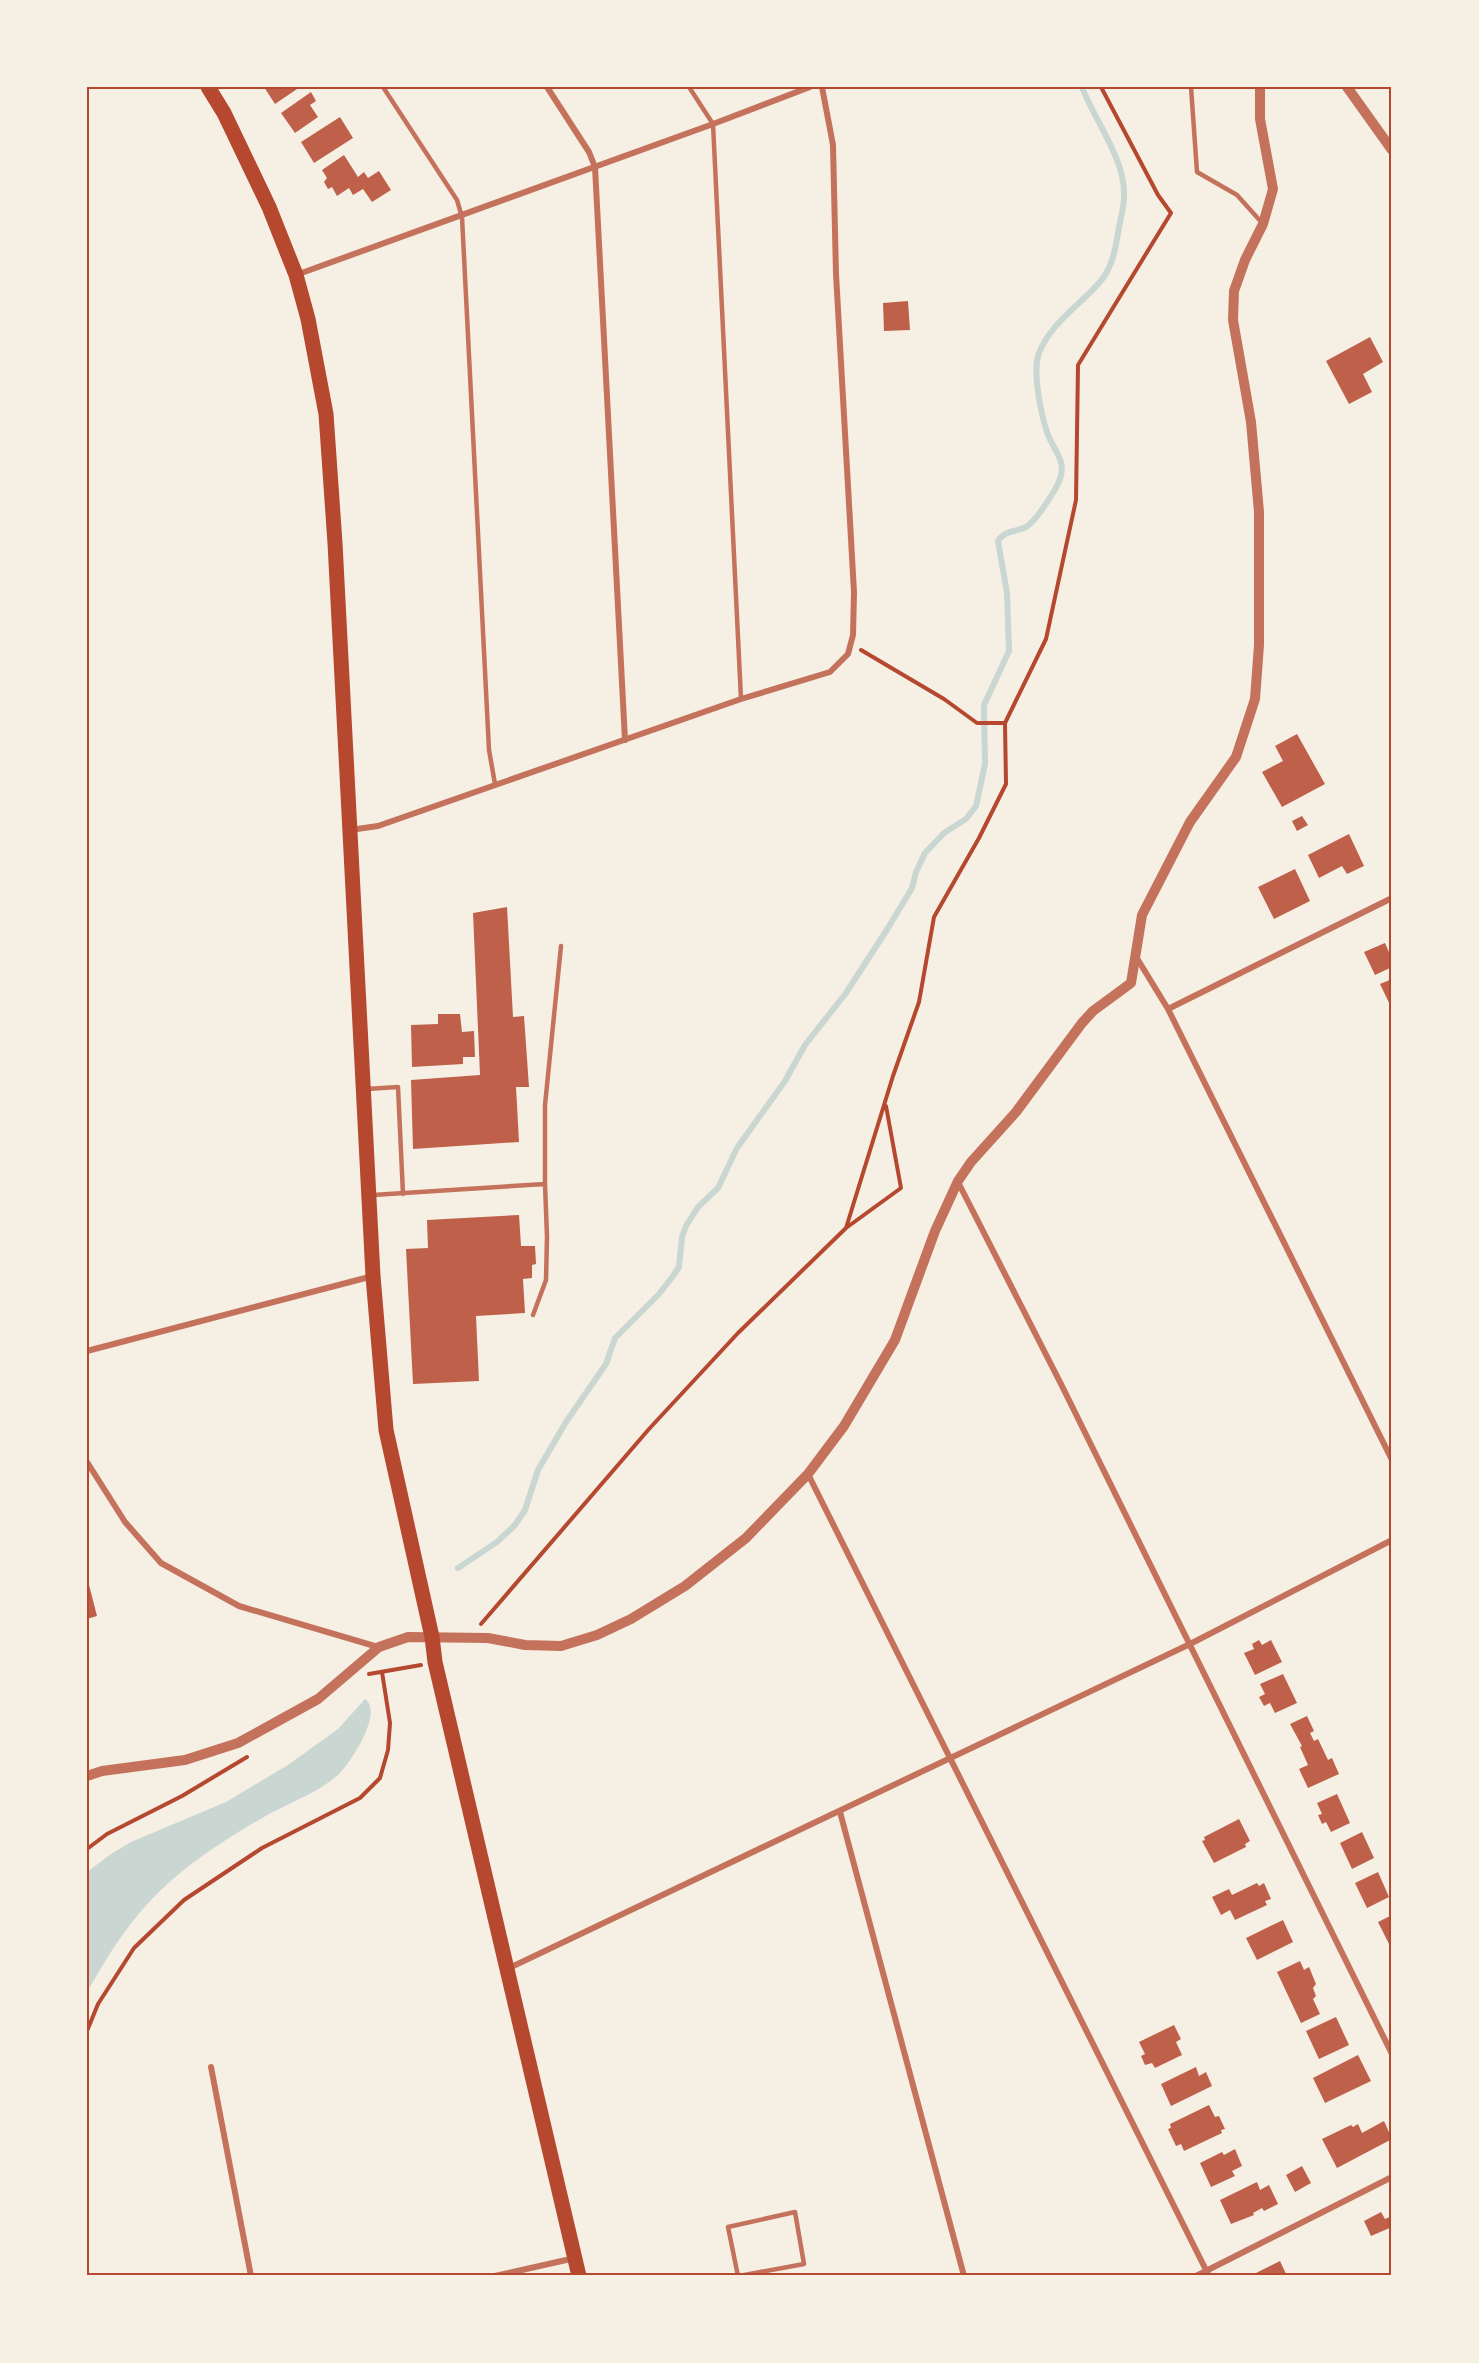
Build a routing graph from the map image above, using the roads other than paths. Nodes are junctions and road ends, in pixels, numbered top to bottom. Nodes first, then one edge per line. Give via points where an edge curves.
1 (208, 87) edge
2 (383, 87) edge
3 (548, 87) edge
4 (689, 87) edge
5 (810, 87) edge
6 (822, 87) edge
7 (1191, 87) edge
8 (1260, 87) edge
9 (1347, 87) edge
10 (713, 124) junction
11 (1392, 150) edge
12 (595, 167) junction
13 (462, 217) junction
14 (1263, 224) junction
15 (296, 275) junction
16 (741, 699) junction
17 (625, 740) junction
18 (495, 784) junction
19 (349, 830) junction
20 (1392, 898) edge
21 (561, 946) dead end
22 (1135, 955) junction
23 (1167, 1009) junction
24 (364, 1089) junction
25 (958, 1181) junction
26 (545, 1184) junction
27 (403, 1194) junction
28 (370, 1196) junction
29 (373, 1276) junction
30 (533, 1315) dead end
31 (87, 1351) edge
32 (1392, 1461) edge
33 (87, 1462) edge
34 (808, 1474) junction
35 (1392, 1540) edge
36 (432, 1637) junction
37 (1190, 1644) junction
38 (379, 1647) junction
39 (950, 1757) junction
40 (87, 1776) edge
41 (840, 1812) junction
42 (508, 1968) junction
43 (1392, 2054) edge
44 (211, 2067) dead end
45 (1392, 2177) edge
46 (575, 2258) junction
47 (1208, 2274) edge
48 (251, 2276) edge
49 (495, 2276) edge
50 (579, 2276) edge
51 (738, 2276) edge
52 (964, 2276) edge
53 (1196, 2276) edge

1 - 15 main road via 269,207
2 - 13 lane via 457,200
3 - 12 street
4 - 10 lane
5 - 10 street
6 - 16 street via 832,145 853,635 848,654 830,672
7 - 14 lane via 1197,172 1237,195
8 - 14 street via 1260,119 1273,189
9 - 11 street
10 - 12 street
10 - 16 lane
12 - 13 street
12 - 17 street
13 - 15 street
13 - 18 lane via 489,750
14 - 22 street via 1234,291 1233,320 1251,422 1259,512 1259,653 1255,699 1236,757 1190,822 1142,915
15 - 19 main road via 326,414
16 - 17 street
17 - 18 street
18 - 19 street via 378,826
19 - 24 main road
20 - 23 street
21 - 26 lane via 545,1105
22 - 23 street
22 - 25 street via 1131,982 1082,1023 1016,1112
23 - 32 street
24 - 27 lane via 398,1088
24 - 28 main road
25 - 34 street via 895,1340 844,1426
25 - 37 street
26 - 27 lane
26 - 30 lane via 546,1280
27 - 28 lane
28 - 29 main road
29 - 31 street
29 - 36 main road via 386,1430
33 - 38 street via 125,1522 161,1563 239,1606
34 - 36 street via 747,1538 685,1586 597,1635 561,1646
34 - 39 street
35 - 37 street
36 - 38 street via 408,1637
36 - 42 main road
37 - 39 street
37 - 43 street
38 - 40 street via 318,1699 238,1743 185,1760
39 - 41 street
39 - 47 street
41 - 42 street
41 - 52 street
42 - 46 main road
44 - 48 street
45 - 47 street
46 - 49 street
46 - 50 main road
47 - 53 street
51 - 51 lane via 728,2227 795,2212 804,2264

